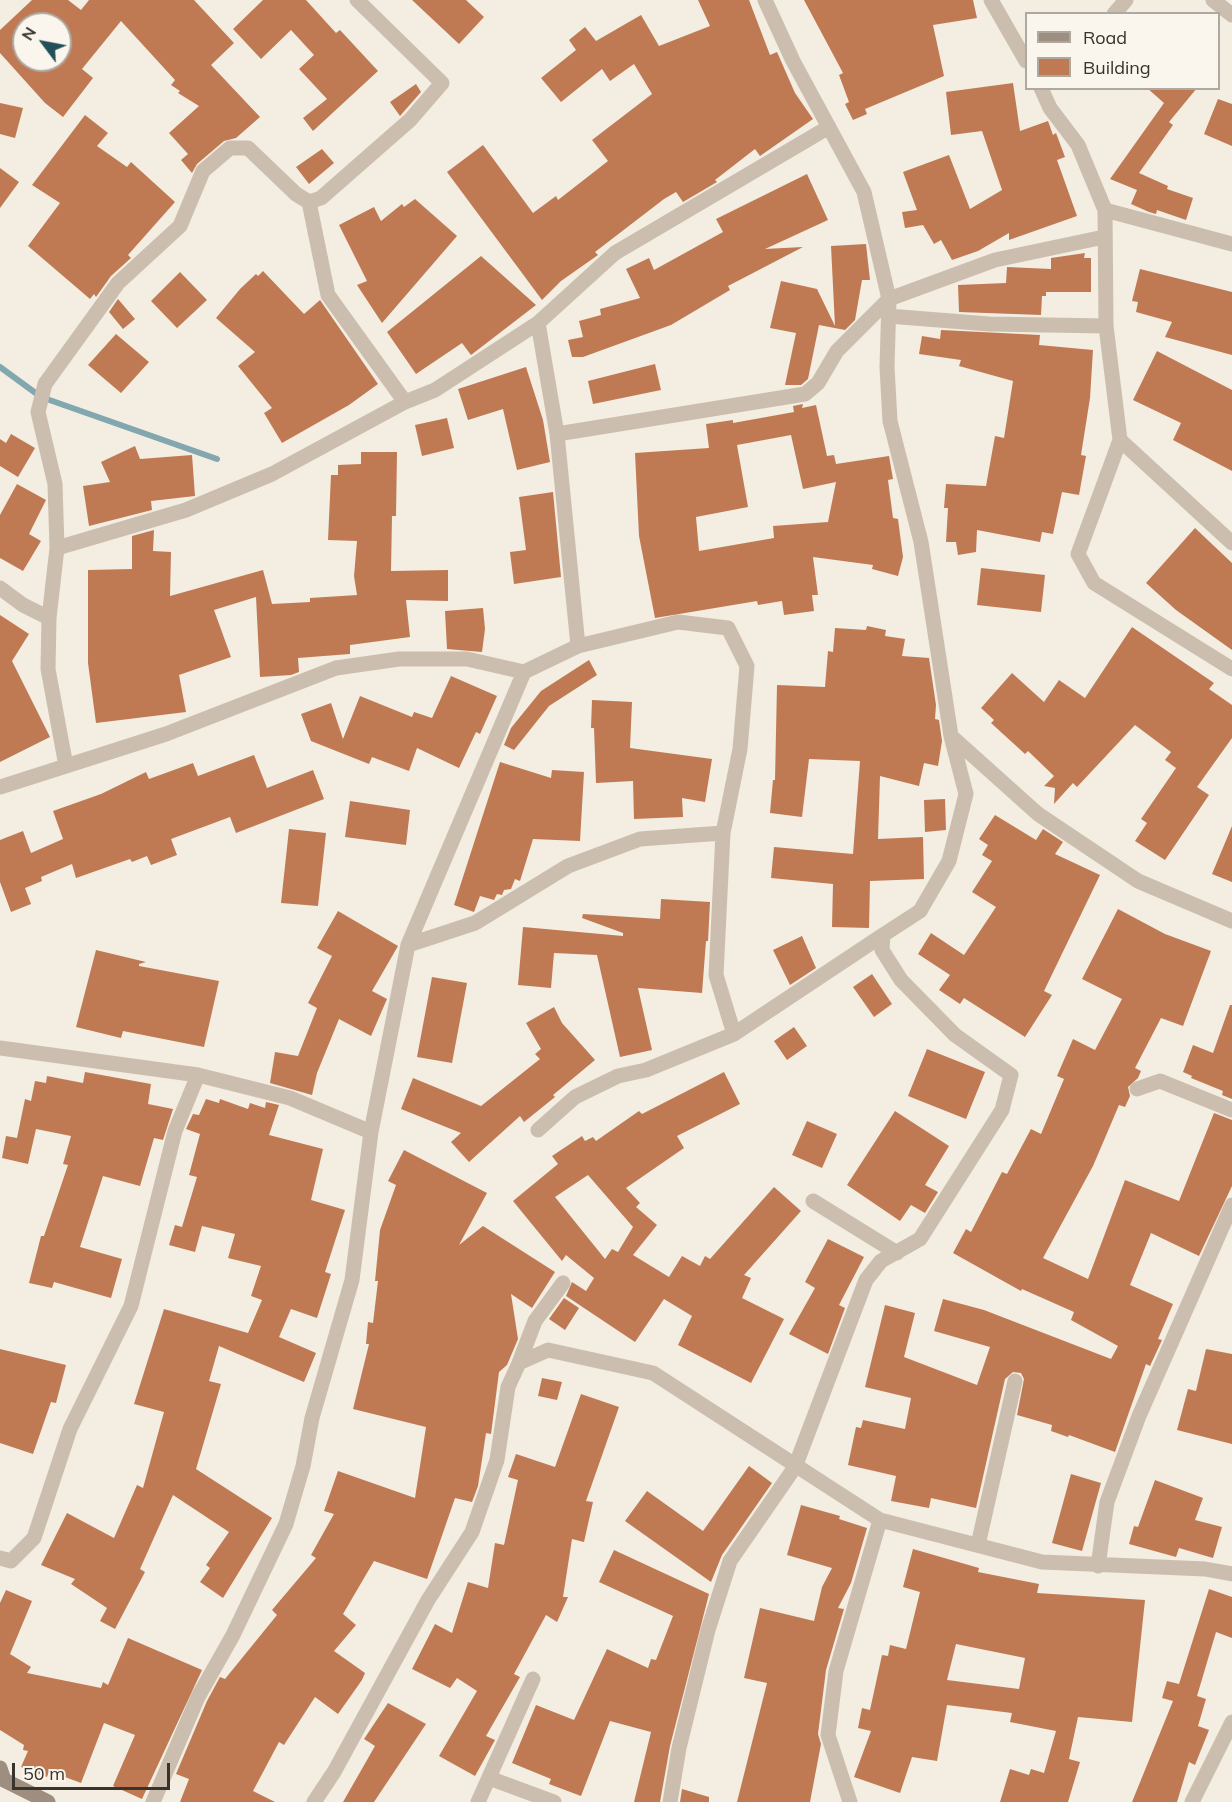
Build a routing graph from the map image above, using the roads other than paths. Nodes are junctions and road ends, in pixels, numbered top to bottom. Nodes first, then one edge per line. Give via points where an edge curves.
1 (357, 0) edge
2 (765, 0) edge
3 (991, 0) edge
4 (1126, 0) edge
5 (1213, 0) edge
6 (1116, 12) edge
7 (1232, 15) edge
8 (1025, 60) edge
9 (1042, 90) edge
10 (829, 127) junction
11 (309, 202) junction
12 (1105, 210) junction
13 (1104, 237) junction
14 (1232, 244) edge
15 (889, 298) junction
16 (888, 316) junction
17 (538, 323) junction
18 (1106, 326) junction
19 (405, 402) junction
20 (557, 434) junction
21 (1120, 440) junction
22 (1232, 543) edge
23 (57, 548) junction
24 (0, 588) edge
25 (49, 618) junction
26 (578, 646) junction
27 (1232, 669) edge
28 (524, 672) junction
29 (951, 736) junction
30 (66, 766) junction
31 (0, 787) edge
32 (723, 833) junction
33 (1232, 921) edge
34 (883, 935) junction
35 (408, 945) junction
36 (734, 1034) junction
37 (0, 1048) edge
38 (198, 1075) junction
39 (1137, 1089) dead end
40 (1232, 1110) edge
41 (538, 1130) dead end
42 (371, 1132) junction
43 (813, 1201) dead end
44 (1232, 1205) edge
45 (897, 1253) junction
46 (563, 1283) dead end
47 (519, 1363) junction
48 (1015, 1381) dead end
49 (795, 1467) junction
50 (880, 1520) junction
51 (978, 1545) junction
52 (0, 1558) edge
53 (1098, 1566) junction
54 (1232, 1574) edge
55 (533, 1678) dead end
56 (1232, 1722) edge
57 (0, 1768) edge
58 (489, 1778) junction
59 (48, 1802) edge
60 (153, 1802) edge
61 (314, 1802) edge
62 (478, 1802) edge
63 (554, 1802) edge
64 (670, 1802) edge
65 (850, 1802) edge
66 (1192, 1802) edge

1 - 11 street via 442,83 410,120 321,198
2 - 10 street
3 - 8 street
4 - 6 street
5 - 7 street
9 - 12 street via 1050,108 1078,145
10 - 15 street via 864,192
10 - 17 street via 615,253
11 - 19 street via 328,295
11 - 23 street via 248,148 230,148 203,171 180,226 118,283 45,384 38,412 55,484
12 - 13 street
12 - 14 street
13 - 15 street via 995,260
13 - 18 street
15 - 16 street
15 - 20 street via 837,351 818,383 805,393
16 - 18 street
16 - 29 street via 890,421 921,542
17 - 19 street via 435,390
17 - 20 street
18 - 21 street
19 - 23 street via 272,474 218,497
20 - 26 street
21 - 22 street
21 - 27 street via 1078,554 1094,583
23 - 25 street
24 - 25 street
25 - 30 street via 48,669
26 - 28 street
26 - 32 street via 678,622 728,628 747,666 740,749
28 - 30 street via 466,659 399,659 336,668 166,734
28 - 35 street
29 - 33 street via 1038,814 1138,881
29 - 34 street via 966,794 949,861 920,911
30 - 31 street
32 - 35 street via 640,839 568,866 475,923
32 - 36 street via 716,975
34 - 36 street
34 - 45 street via 882,950 901,980 955,1035 1011,1075 1002,1110 920,1239
35 - 42 street
36 - 41 street via 646,1070 618,1076 575,1097
37 - 38 street
38 - 42 street via 290,1098
38 - 52 street via 176,1131 131,1306 70,1429 34,1538 11,1561
39 - 40 street via 1160,1081
42 - 60 street via 351,1280 286,1524 233,1635 198,1697
43 - 45 street
44 - 53 street via 1135,1426 1107,1502
45 - 49 street via 881,1261 866,1280
46 - 47 street via 535,1321
47 - 49 street via 548,1350 653,1373
47 - 61 street via 508,1387 497,1460 472,1532 428,1600
48 - 51 street
49 - 50 street
49 - 64 street via 730,1561 708,1630
50 - 51 street
50 - 65 street via 836,1671 828,1735
51 - 53 street via 1042,1562
53 - 54 street via 1205,1569
55 - 58 street
56 - 66 street
57 - 59 street via 4,1780
58 - 62 street
58 - 63 street

